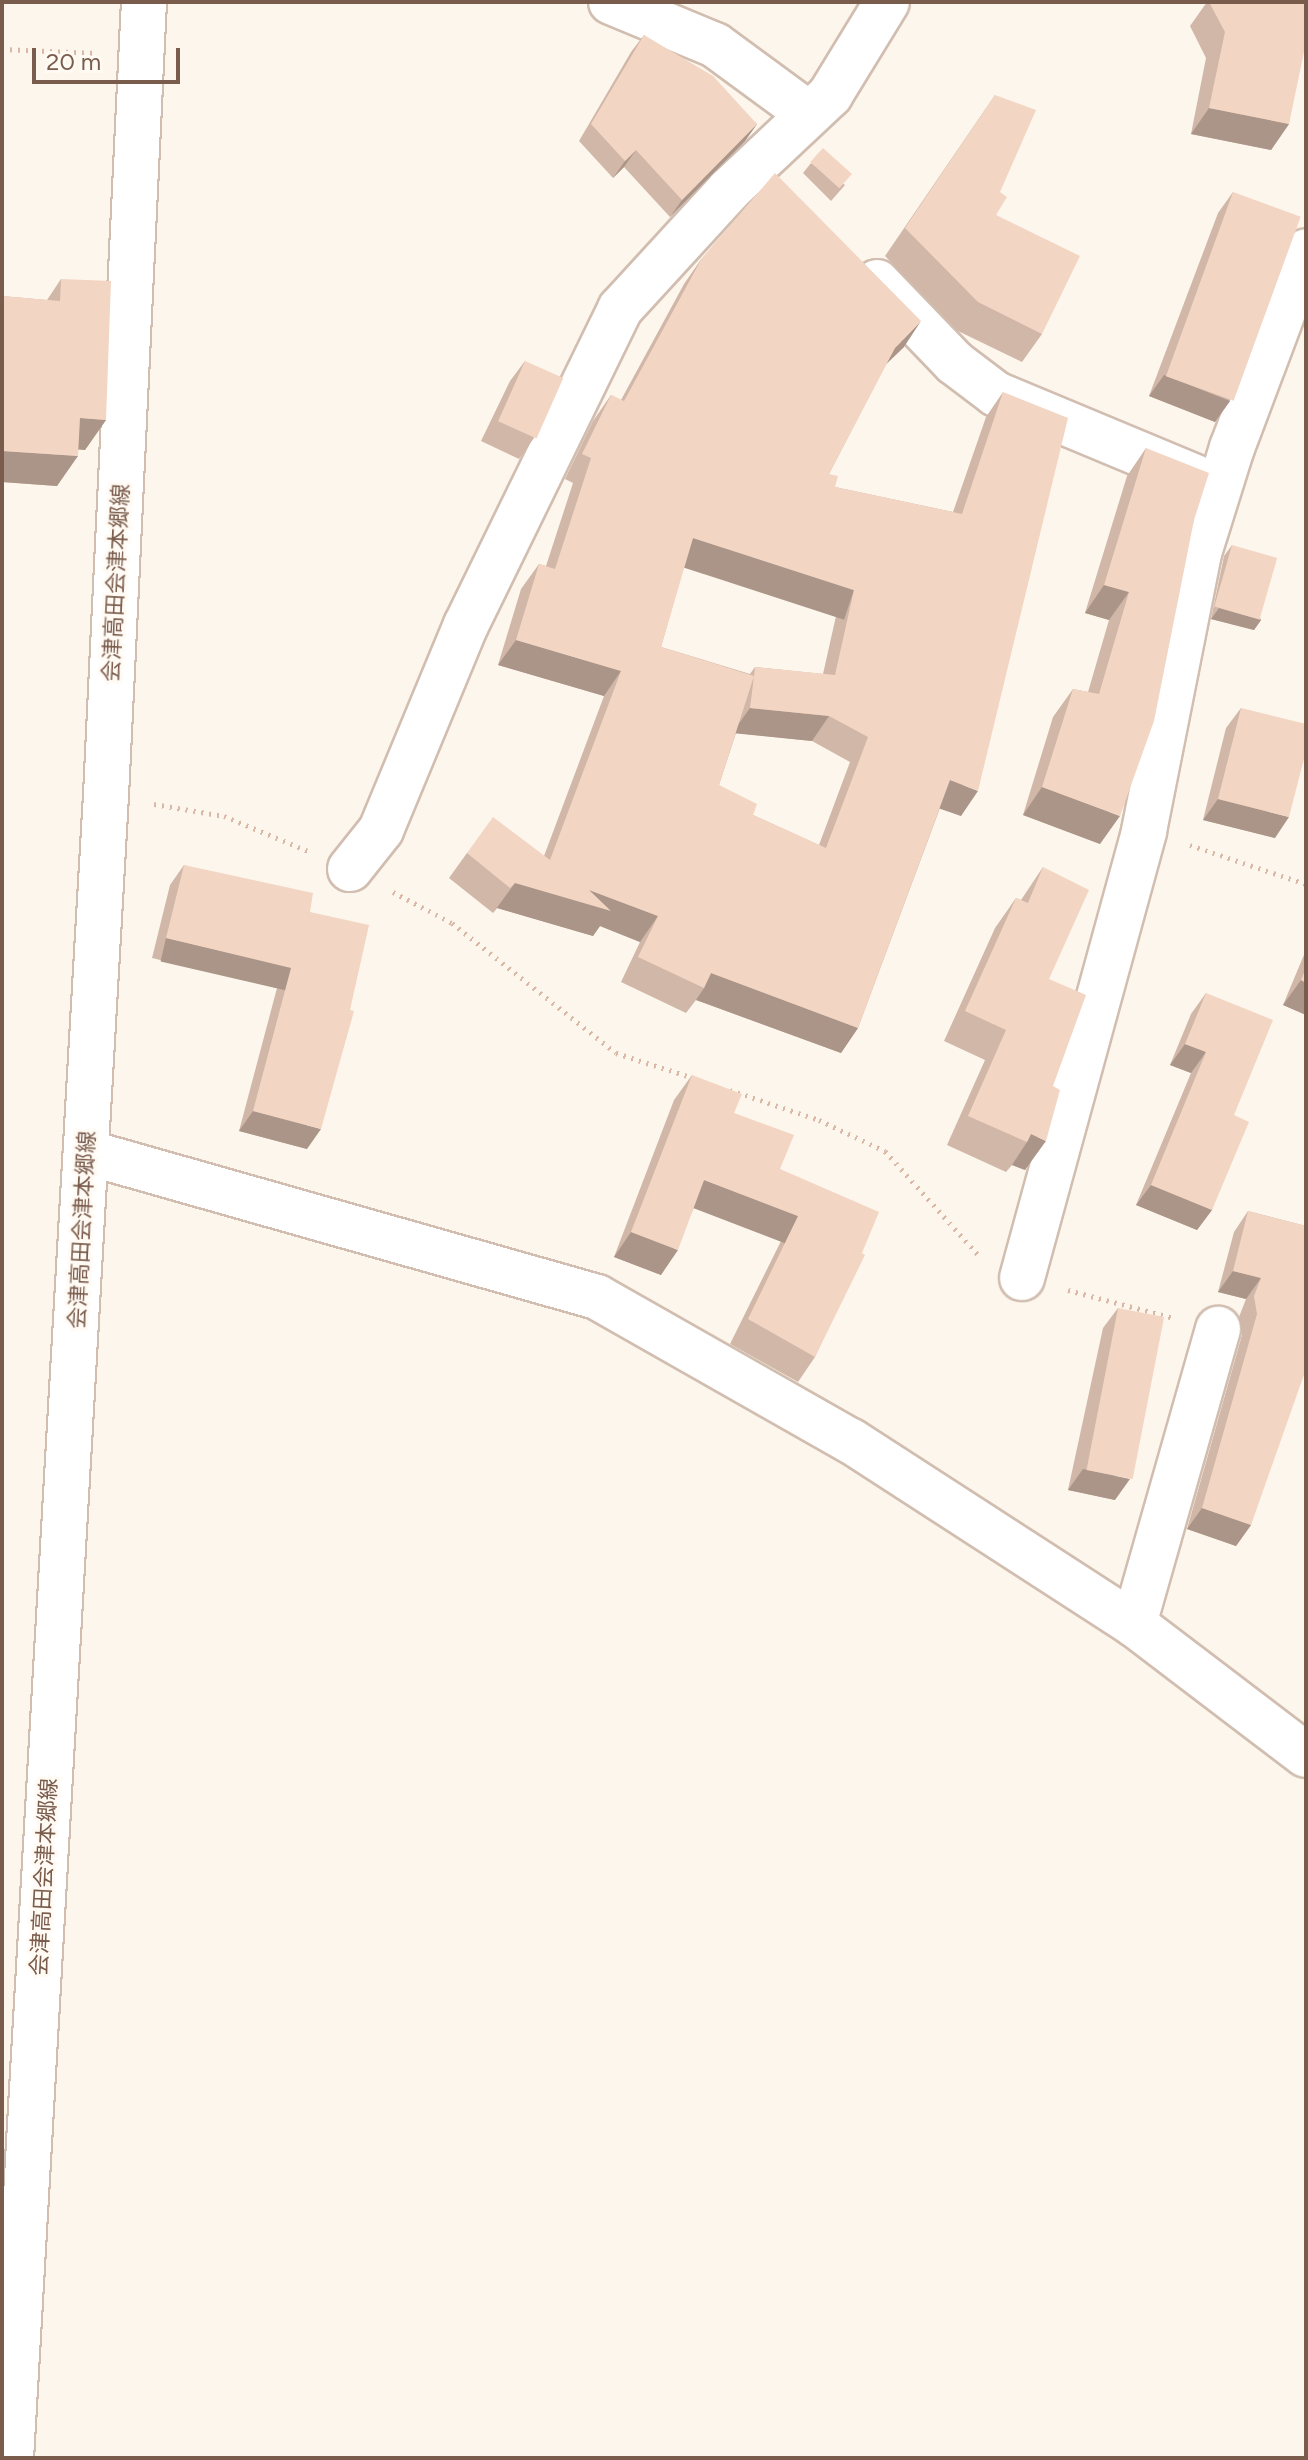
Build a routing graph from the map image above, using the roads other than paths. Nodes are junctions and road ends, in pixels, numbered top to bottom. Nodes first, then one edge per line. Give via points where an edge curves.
1 (144, 2) edge
2 (611, 2) edge
3 (887, 2) edge
4 (809, 114) junction
5 (758, 163) junction
6 (792, 196) edge
7 (845, 249) edge
8 (1306, 251) edge
9 (1220, 487) junction
10 (350, 869) road end
11 (86, 1152) junction
12 (1022, 1278) road end
13 (1218, 1329) road end
14 (1134, 1624) junction
15 (1306, 1755) edge
16 (11, 2458) edge

1 - 11 street, 会津高田会津本郷線
2 - 4 street via 715,45
3 - 4 street via 830,95
4 - 5 street
5 - 6 street
5 - 10 street via 620,309 466,625 381,830
7 - 9 street via 955,363 996,394
8 - 9 street
9 - 12 street via 1199,553 1144,831
11 - 14 street via 597,1297 851,1441
11 - 16 street, 会津高田会津本郷線
13 - 14 street
14 - 15 street

